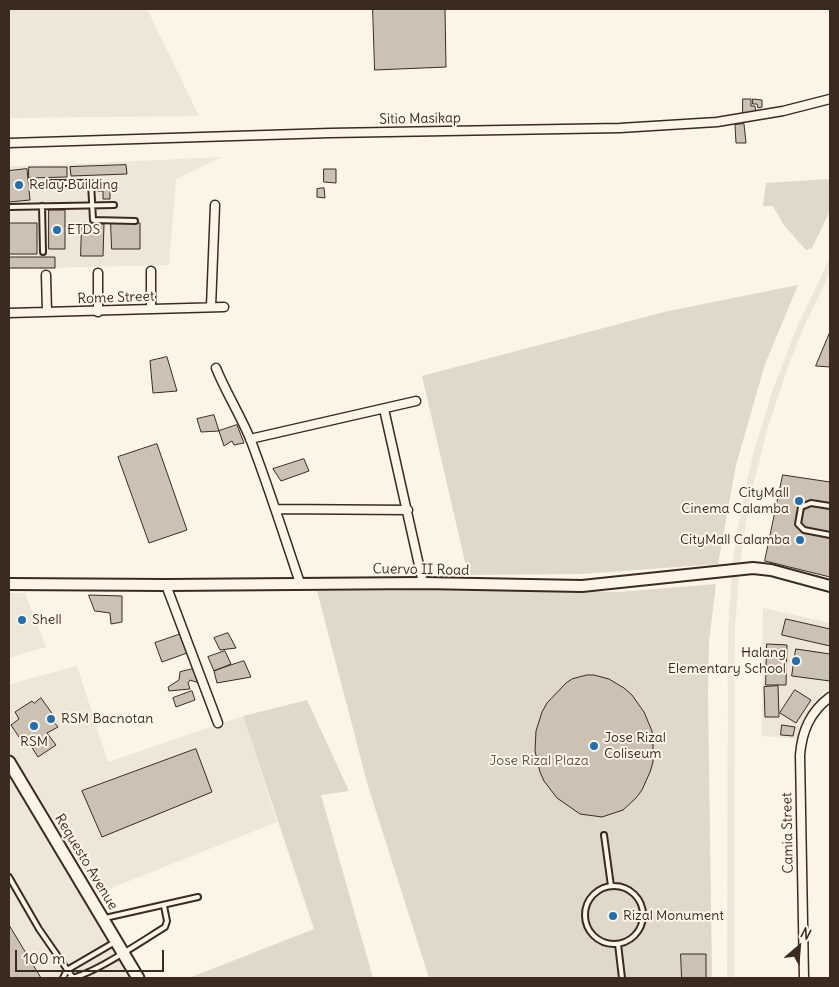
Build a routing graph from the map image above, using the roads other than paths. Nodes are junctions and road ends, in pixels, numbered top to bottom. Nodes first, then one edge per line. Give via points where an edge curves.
1 (830, 99) edge
2 (9, 143) edge
3 (50, 183) dead end
4 (92, 205) junction
5 (114, 205) dead end
6 (215, 205) dead end
7 (42, 206) junction
8 (9, 207) edge
9 (134, 221) dead end
10 (43, 252) dead end
11 (151, 271) dead end
12 (98, 273) dead end
13 (46, 275) dead end
14 (211, 307) junction
15 (224, 308) dead end
16 (151, 309) junction
17 (47, 312) junction
18 (98, 312) junction
19 (9, 313) edge
20 (216, 368) dead end
21 (416, 401) dead end
22 (384, 409) junction
23 (250, 440) junction
24 (830, 506) edge
25 (276, 509) junction
26 (408, 510) junction
27 (830, 536) edge
28 (300, 583) junction
29 (9, 584) edge
30 (423, 584) junction
31 (166, 586) junction
32 (830, 586) edge
33 (830, 697) edge
34 (218, 722) dead end
35 (9, 762) edge
36 (604, 835) dead end
37 (9, 877) edge
38 (611, 886) junction
39 (198, 897) dead end
40 (164, 906) junction
41 (102, 918) junction
42 (116, 941) junction
43 (618, 944) junction
44 (123, 952) junction
45 (67, 970) junction
46 (64, 978) edge
47 (69, 978) edge
48 (73, 978) edge
49 (138, 978) edge
50 (622, 978) edge
51 (804, 978) edge

1 - 2 street, Sitio Masikap via 717,122 620,128
3 - 4 lane via 92,183
4 - 5 lane
4 - 7 lane
4 - 9 lane via 93,220
6 - 14 street
7 - 8 lane
7 - 10 lane
11 - 16 street
12 - 18 street
13 - 17 street
14 - 15 street, Rome Street
14 - 16 street, Rome Street
16 - 18 street, Rome Street
17 - 18 street, Rome Street
17 - 19 street, Rome Street
20 - 23 street
21 - 22 street
22 - 23 street
22 - 26 street
23 - 25 street
24 - 27 lane via 811,503 801,507 798,524 804,530
25 - 26 street
25 - 28 street
26 - 30 street
28 - 30 street, Cuervo II Road
28 - 31 street, Cuervo II Road
29 - 31 street, Cuervo II Road
30 - 32 street, Cuervo II Road via 582,586 753,568
31 - 34 street
33 - 51 street, Camia Street via 812,715 801,742
35 - 41 main road, Requesto Avenue
36 - 38 lane
37 - 45 lane
38 - 43 lane via 630,891 642,907 641,927 636,935
38 - 43 lane via 592,895 584,913 590,933 608,944
39 - 40 lane
40 - 41 lane
40 - 44 lane via 165,927
41 - 42 main road, Requesto Avenue
42 - 44 main road, Requesto Avenue
42 - 45 lane
43 - 50 lane
44 - 48 lane
44 - 49 main road, Requesto Avenue
45 - 46 lane
45 - 48 lane
47 - 48 lane

